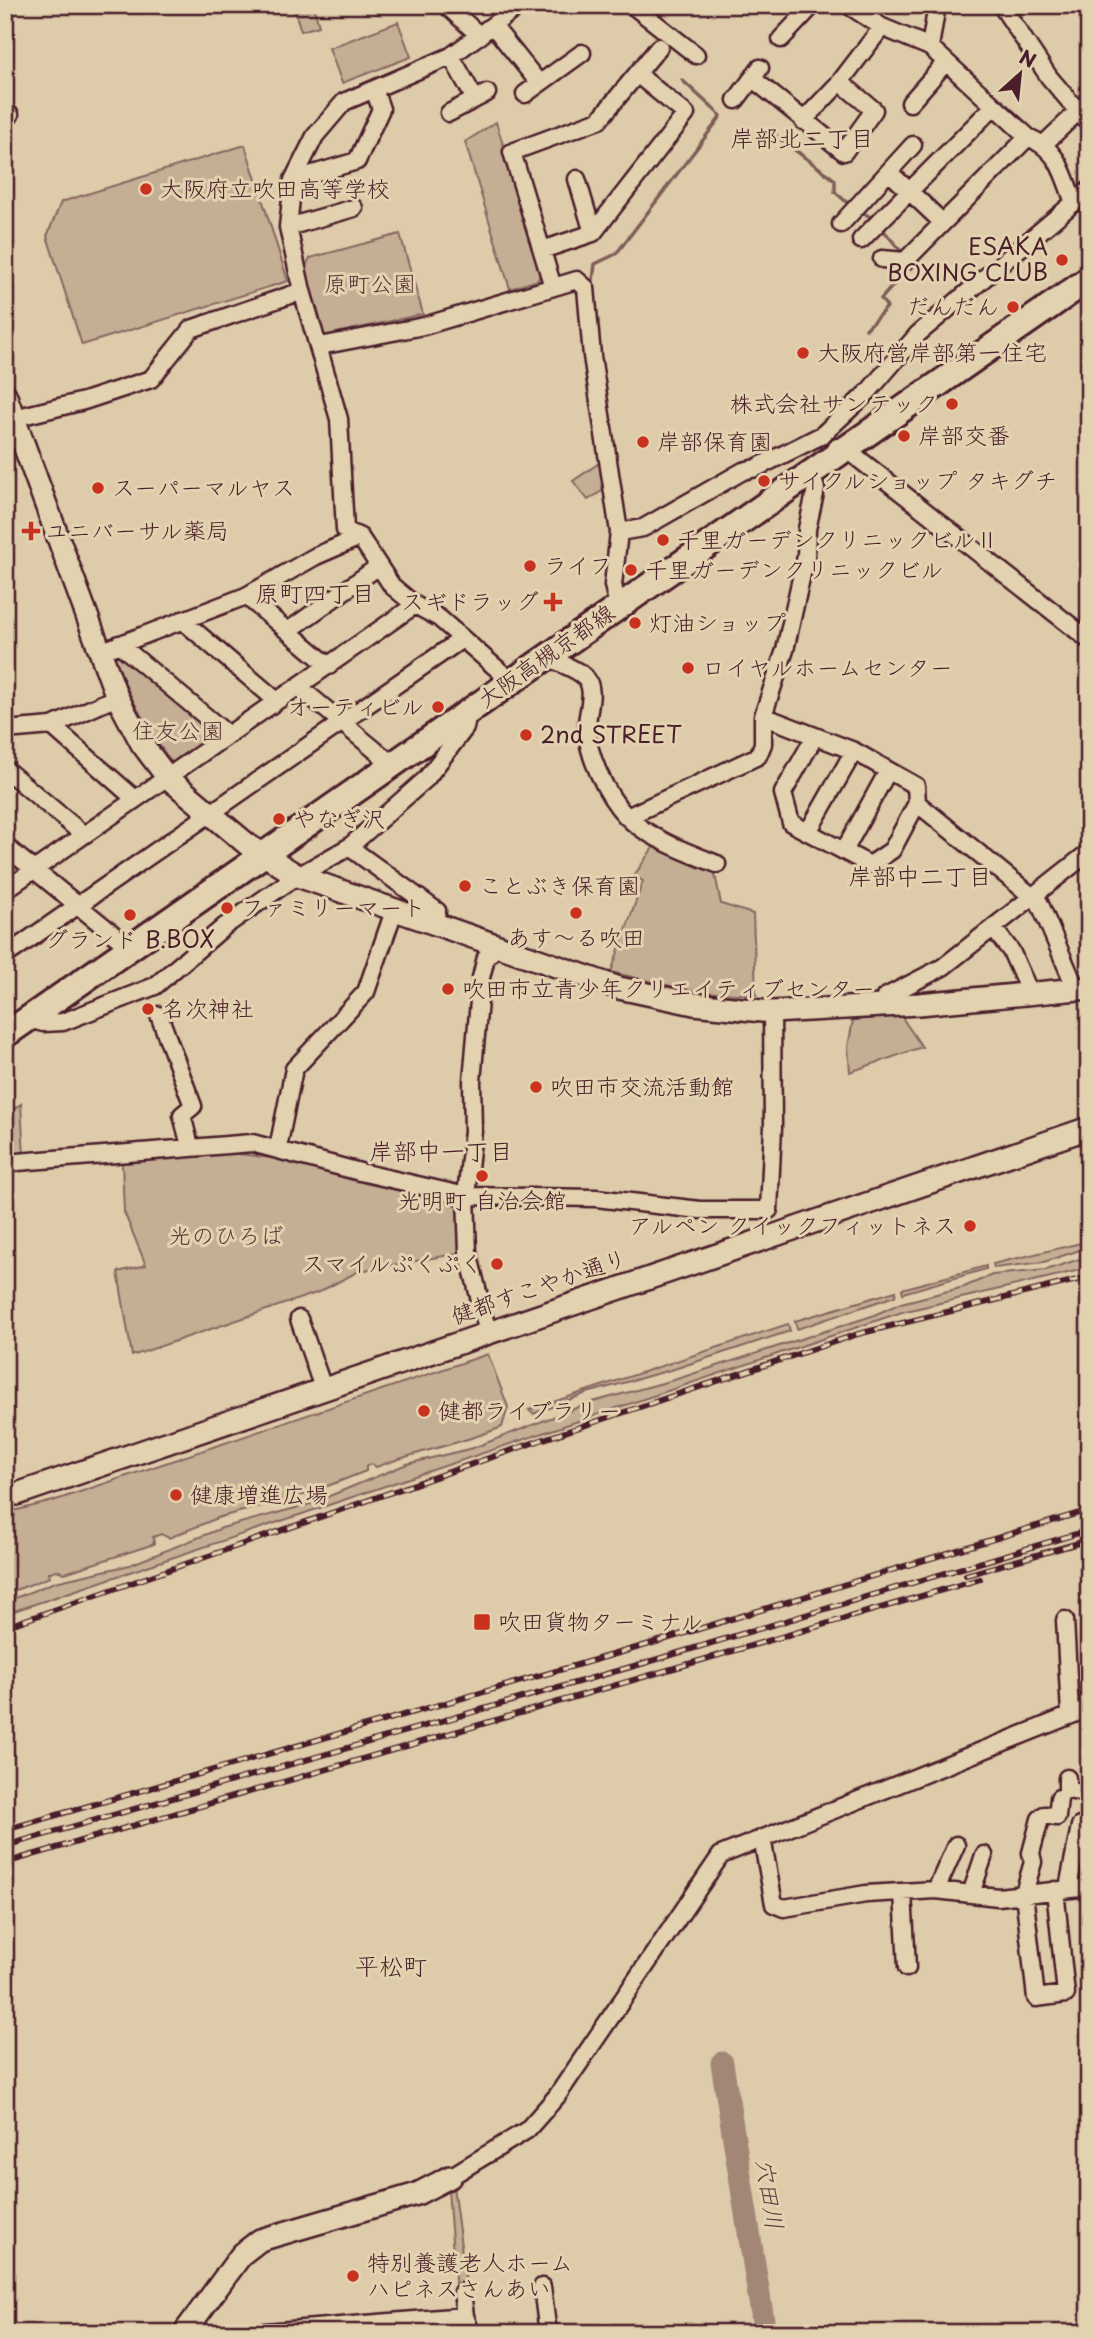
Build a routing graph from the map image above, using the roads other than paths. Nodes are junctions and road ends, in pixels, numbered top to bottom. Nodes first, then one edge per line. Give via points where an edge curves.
1 (447, 5) edge
2 (520, 5) edge
3 (632, 5) edge
4 (813, 5) edge
5 (848, 5) edge
6 (937, 5) edge
7 (1002, 6) edge
8 (882, 27) junction
9 (487, 32) junction
10 (782, 39) dead end
11 (659, 47) dead end
12 (930, 47) junction
13 (695, 55) dead end
14 (451, 56) junction
15 (576, 62) dead end
16 (946, 62) junction
17 (637, 74) junction
18 (840, 82) junction
19 (539, 83) junction
20 (374, 89) junction
21 (525, 94) dead end
22 (736, 100) dead end
23 (910, 103) dead end
24 (994, 106) junction
25 (1083, 106) edge
26 (449, 113) dead end
27 (803, 121) junction
28 (1089, 124) edge
29 (1028, 137) junction
30 (1044, 144) junction
31 (913, 145) dead end
32 (889, 172) junction
33 (578, 179) dead end
34 (293, 180) junction
35 (909, 190) junction
36 (1089, 190) edge
37 (1074, 203) junction
38 (354, 208) dead end
39 (942, 222) junction
40 (841, 223) dead end
41 (288, 227) junction
42 (593, 233) junction
43 (861, 240) dead end
44 (542, 250) junction
45 (882, 258) dead end
46 (1088, 281) edge
47 (553, 287) junction
48 (302, 291) junction
49 (320, 346) junction
50 (6, 396) edge
51 (14, 418) junction
52 (822, 435) junction
53 (842, 450) junction
54 (811, 472) junction
55 (619, 532) junction
56 (360, 537) junction
57 (379, 566) junction
58 (246, 596) junction
59 (415, 605) junction
60 (618, 606) junction
61 (182, 620) junction
62 (288, 631) junction
63 (462, 639) junction
64 (1089, 640) edge
65 (110, 648) junction
66 (547, 656) junction
67 (329, 666) junction
68 (510, 680) junction
69 (299, 687) junction
70 (117, 697) junction
71 (277, 701) junction
72 (468, 710) junction
73 (763, 716) junction
74 (342, 722) junction
75 (52, 726) junction
76 (5, 730) edge
77 (228, 735) junction
78 (815, 736) junction
79 (854, 751) junction
80 (392, 764) junction
81 (5, 769) edge
82 (888, 771) junction
83 (167, 776) junction
84 (135, 799) junction
85 (918, 803) junction
86 (211, 813) junction
87 (627, 817) junction
88 (808, 832) junction
89 (84, 835) junction
90 (5, 846) edge
91 (349, 847) junction
92 (844, 851) junction
93 (1089, 852) edge
94 (264, 854) junction
95 (717, 863) dead end
96 (35, 870) junction
97 (298, 876) junction
98 (5, 890) edge
99 (1031, 897) junction
100 (77, 906) junction
101 (394, 911) junction
102 (433, 924) junction
103 (993, 928) junction
104 (128, 947) junction
105 (497, 947) junction
106 (5, 956) edge
107 (1082, 989) edge
108 (1030, 993) junction
109 (896, 1005) junction
110 (772, 1012) junction
111 (159, 1015) dead end
112 (29, 1019) junction
113 (5, 1035) edge
114 (1089, 1128) edge
115 (190, 1146) junction
116 (278, 1148) junction
117 (5, 1163) edge
118 (466, 1196) junction
119 (299, 1319) dead end
120 (488, 1333) junction
121 (323, 1388) junction
122 (5, 1492) edge
123 (1065, 1620) dead end
124 (1089, 1708) edge
125 (1070, 1714) junction
126 (1067, 1778) dead end
127 (1089, 1794) edge
128 (1059, 1798) dead end
129 (1089, 1827) edge
130 (762, 1838) junction
131 (956, 1845) dead end
132 (984, 1855) dead end
133 (1089, 1887) edge
134 (1062, 1889) junction
135 (936, 1890) junction
136 (903, 1892) junction
137 (1024, 1893) junction
138 (971, 1894) junction
139 (902, 1960) dead end
140 (450, 2177) joint
141 (541, 2287) dead end
142 (462, 2292) dead end
143 (465, 2316) junction
144 (190, 2331) edge
145 (253, 2333) edge
146 (471, 2333) edge
147 (548, 2333) edge

1 - 9 street
2 - 9 street
3 - 13 street
4 - 10 street
5 - 8 street
6 - 12 street
7 - 25 street via 1049,77
8 - 12 street
8 - 18 street
9 - 14 street
9 - 19 street
11 - 17 street
12 - 16 street
14 - 20 street
14 - 26 street via 481,96
15 - 19 street
16 - 23 street
16 - 24 street
17 - 42 street via 685,114
17 - 44 street via 599,120 512,152
18 - 27 street
18 - 27 street via 874,110 844,152
19 - 21 street
20 - 34 street via 344,102 315,136
20 - 34 street via 380,109 357,161
22 - 27 street via 756,74
24 - 29 street
24 - 35 street
25 - 28 street
25 - 30 street
29 - 30 street
29 - 39 street
30 - 37 street via 1057,157
31 - 32 street
32 - 35 street
32 - 40 street
33 - 42 street
34 - 41 street
35 - 39 street
35 - 43 street
36 - 37 street
37 - 52 street via 918,334 868,392
38 - 41 street
39 - 45 street via 908,258
41 - 48 street
42 - 44 street
44 - 47 street
46 - 53 main road, 大阪高槻京都線
47 - 49 street via 425,326
47 - 55 street via 577,280 586,288
48 - 49 street
48 - 51 street via 191,329 151,379
49 - 56 street via 339,419 345,530
50 - 51 street
51 - 65 street
52 - 53 street
52 - 55 street via 743,471 643,528
53 - 54 main road, 大阪高槻京都線
53 - 64 street
54 - 60 main road, 大阪高槻京都線
54 - 73 street via 816,489 806,556 785,650
55 - 60 street via 613,585
56 - 57 street
56 - 58 street
57 - 59 street via 392,586
57 - 62 street
58 - 61 street
58 - 62 street
59 - 63 street via 439,618
59 - 67 street
60 - 66 main road, 大阪高槻京都線
61 - 65 street
61 - 71 street
62 - 67 street
63 - 68 street
63 - 74 street
65 - 70 street
65 - 77 street
66 - 68 main road, 大阪高槻京都線
66 - 87 street via 584,677 591,691 589,747
67 - 69 street
68 - 72 main road, 大阪高槻京都線
69 - 71 street
69 - 74 street
70 - 75 street
70 - 83 street via 142,744
71 - 77 street
72 - 80 main road, 大阪高槻京都線
72 - 91 street via 464,728 426,779
73 - 78 street
73 - 87 street via 758,756
74 - 80 street
74 - 86 street
75 - 76 street
75 - 84 street
77 - 83 street
78 - 79 street
78 - 88 street via 783,793 791,823
79 - 82 street
79 - 88 street
80 - 94 main road, 大阪高槻京都線
81 - 89 street
82 - 85 street via 916,786
82 - 92 street
83 - 84 street
83 - 86 street
84 - 89 street
85 - 92 street via 892,850 870,865
85 - 99 street
86 - 94 street
86 - 100 street
87 - 95 street via 677,849
88 - 92 street
89 - 96 street
90 - 96 street
91 - 97 street
91 - 102 street via 437,911
93 - 99 street
94 - 97 street
94 - 104 main road, 大阪高槻京都線
96 - 98 street
96 - 100 street
97 - 101 street
97 - 112 street via 225,926 155,986 63,1022
99 - 103 street
99 - 107 street via 1039,902
100 - 104 street
100 - 106 street
101 - 102 street
101 - 116 street via 366,992 294,1069
102 - 105 street
103 - 108 street via 1011,951
103 - 109 street via 943,967 885,997
104 - 112 main road, 大阪高槻京都線
105 - 110 street via 619,988 694,1004
105 - 118 street via 486,957 481,978
107 - 108 street
108 - 109 street
109 - 110 street
110 - 118 street via 769,1210 700,1210 596,1198
111 - 115 street via 193,1106 182,1115
112 - 113 main road, 大阪高槻京都線
114 - 120 street, 健都すこやか通り
115 - 116 street via 252,1143
115 - 117 street
116 - 118 street
118 - 120 street via 468,1252
119 - 121 street via 310,1334
120 - 121 street, 健都すこやか通り
121 - 122 street, 健都すこやか通り via 17,1494
123 - 125 street
124 - 125 street
125 - 130 street
126 - 127 street via 1067,1790
128 - 137 street via 1057,1817 1044,1815 1040,1819
129 - 134 street via 1080,1826
130 - 136 street via 774,1904 784,1908
130 - 140 street via 721,1855 557,2096 527,2130
131 - 135 street
132 - 138 street
133 - 134 street
134 - 137 street
134 - 137 street via 1066,1994 1036,1998
135 - 136 street
135 - 138 street
136 - 139 street
137 - 138 street via 998,1897
140 - 144 street via 417,2194 260,2240 242,2254
141 - 147 street
142 - 143 street
143 - 145 street
143 - 146 street

